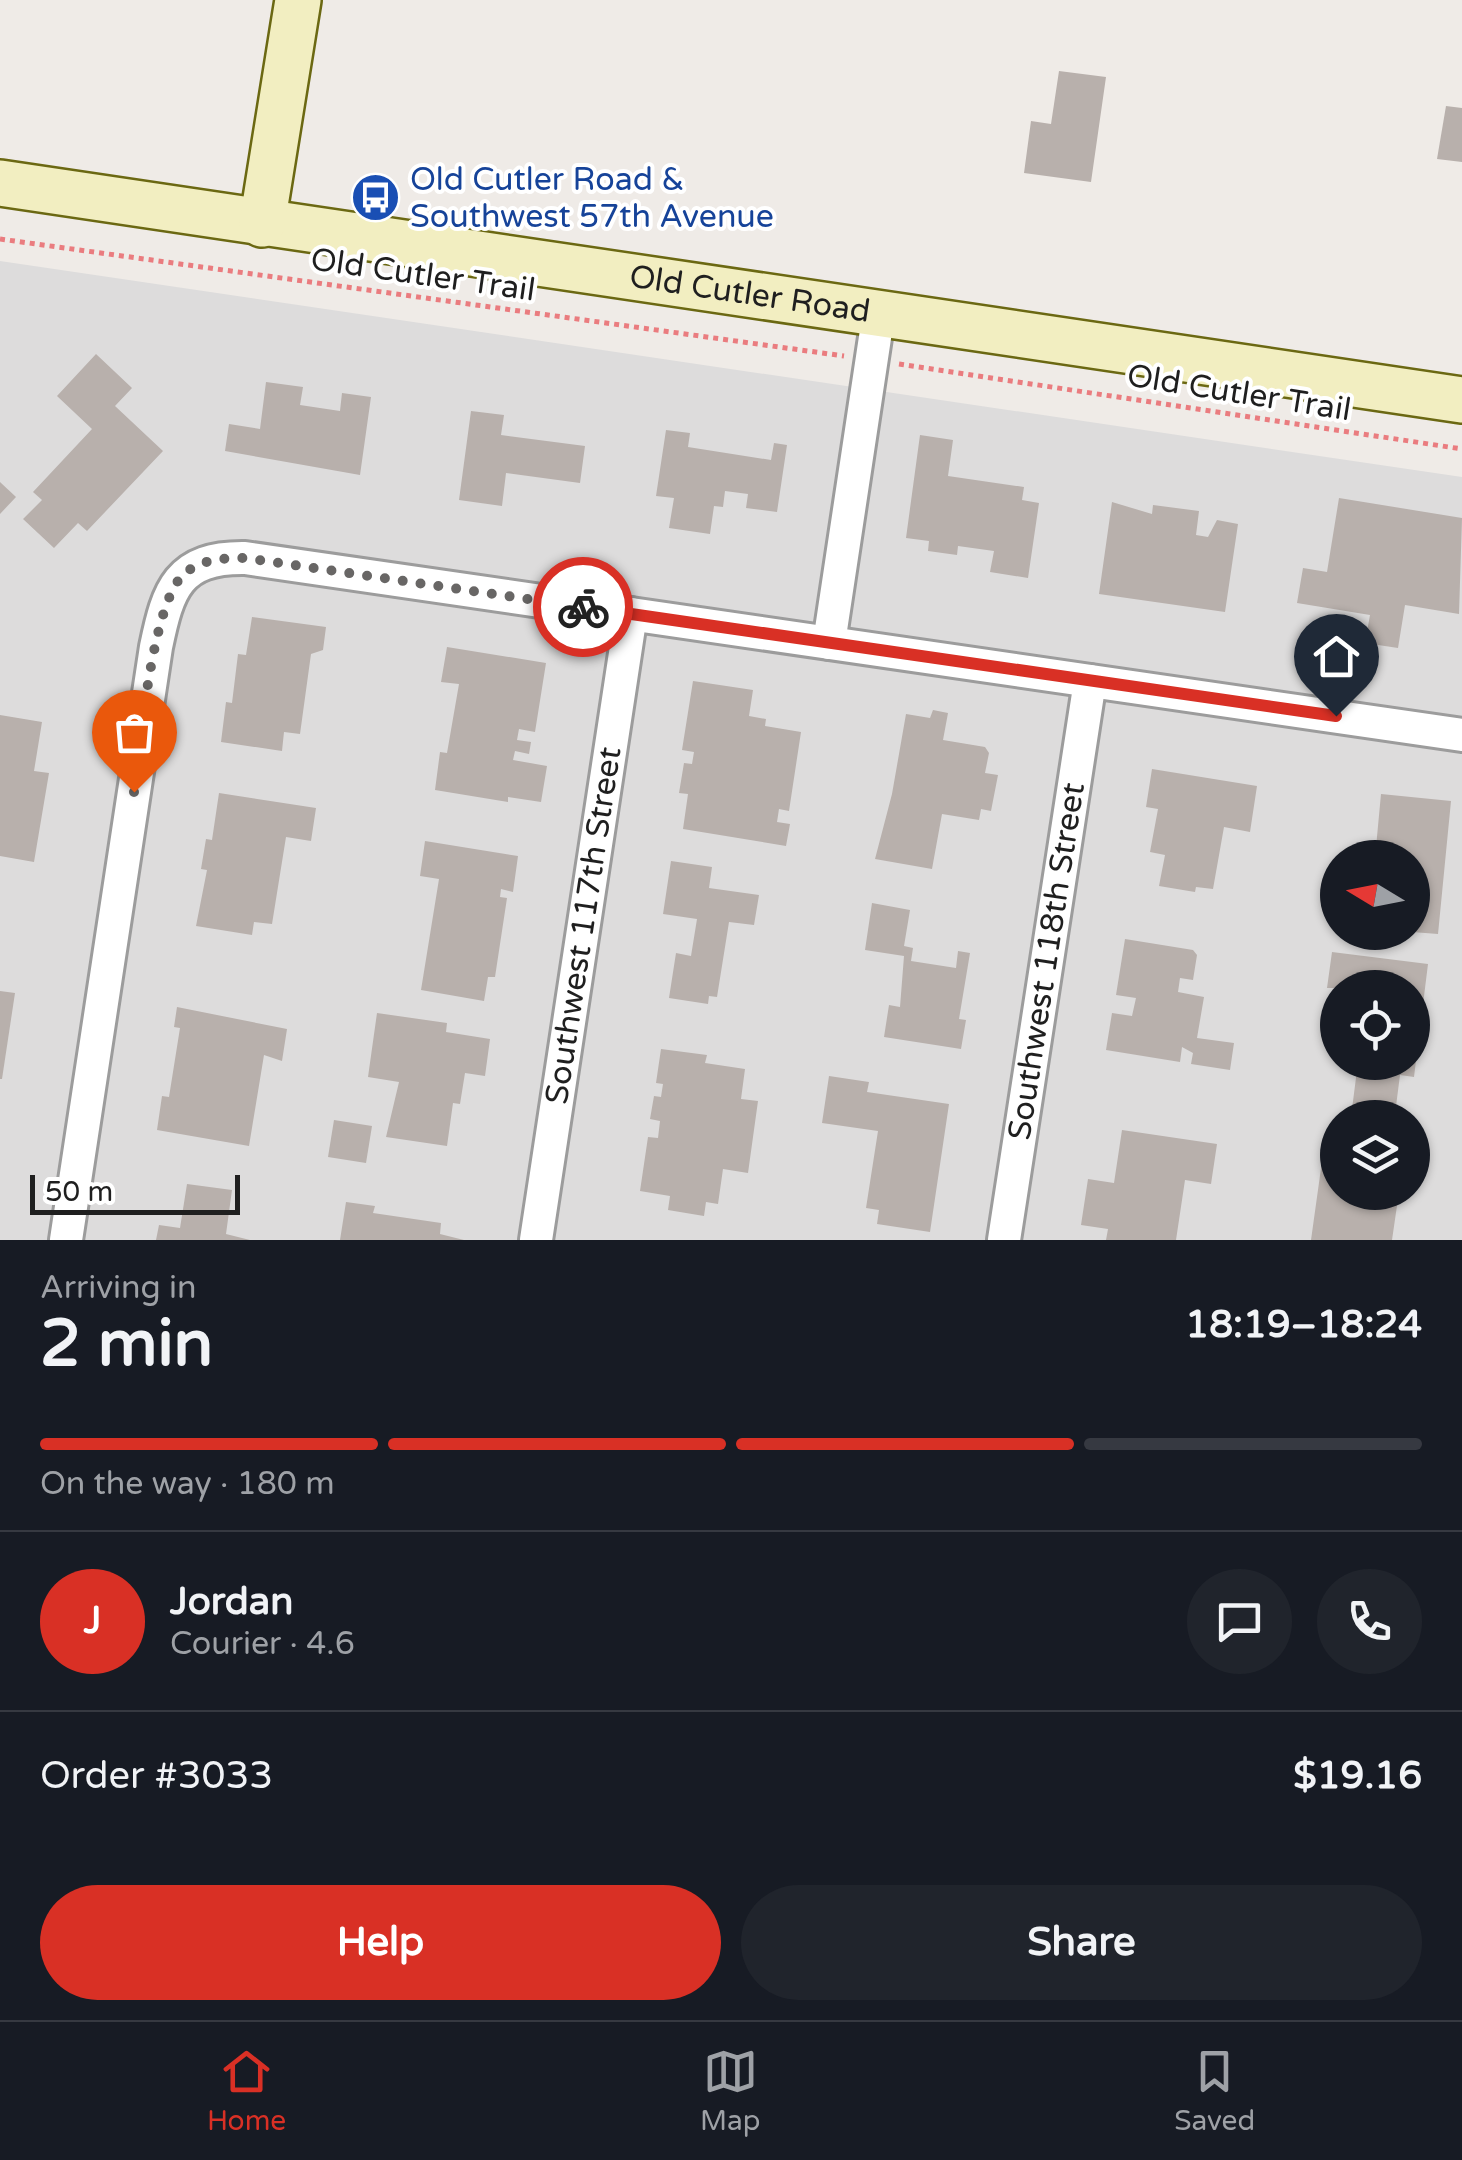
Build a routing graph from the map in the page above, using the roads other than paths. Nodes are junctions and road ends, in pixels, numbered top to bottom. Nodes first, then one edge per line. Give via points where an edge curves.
1 (298, 0) edge
2 (0, 183) edge
3 (262, 224) junction
4 (879, 312) junction
5 (1462, 400) edge
6 (631, 614) junction
7 (829, 643) junction
8 (1090, 681) junction
9 (1462, 736) edge
10 (66, 1240) edge
11 (536, 1240) edge
12 (1004, 1240) edge

1 - 3 main road
2 - 3 main road, Old Cutler Road
3 - 4 main road, Old Cutler Road
4 - 5 main road, Old Cutler Road
4 - 7 street
6 - 7 street
6 - 10 street via 245,558 203,562 174,586 156,647
6 - 11 street, Southwest 117th Street
7 - 8 street
8 - 9 street
8 - 12 street, Southwest 118th Street

